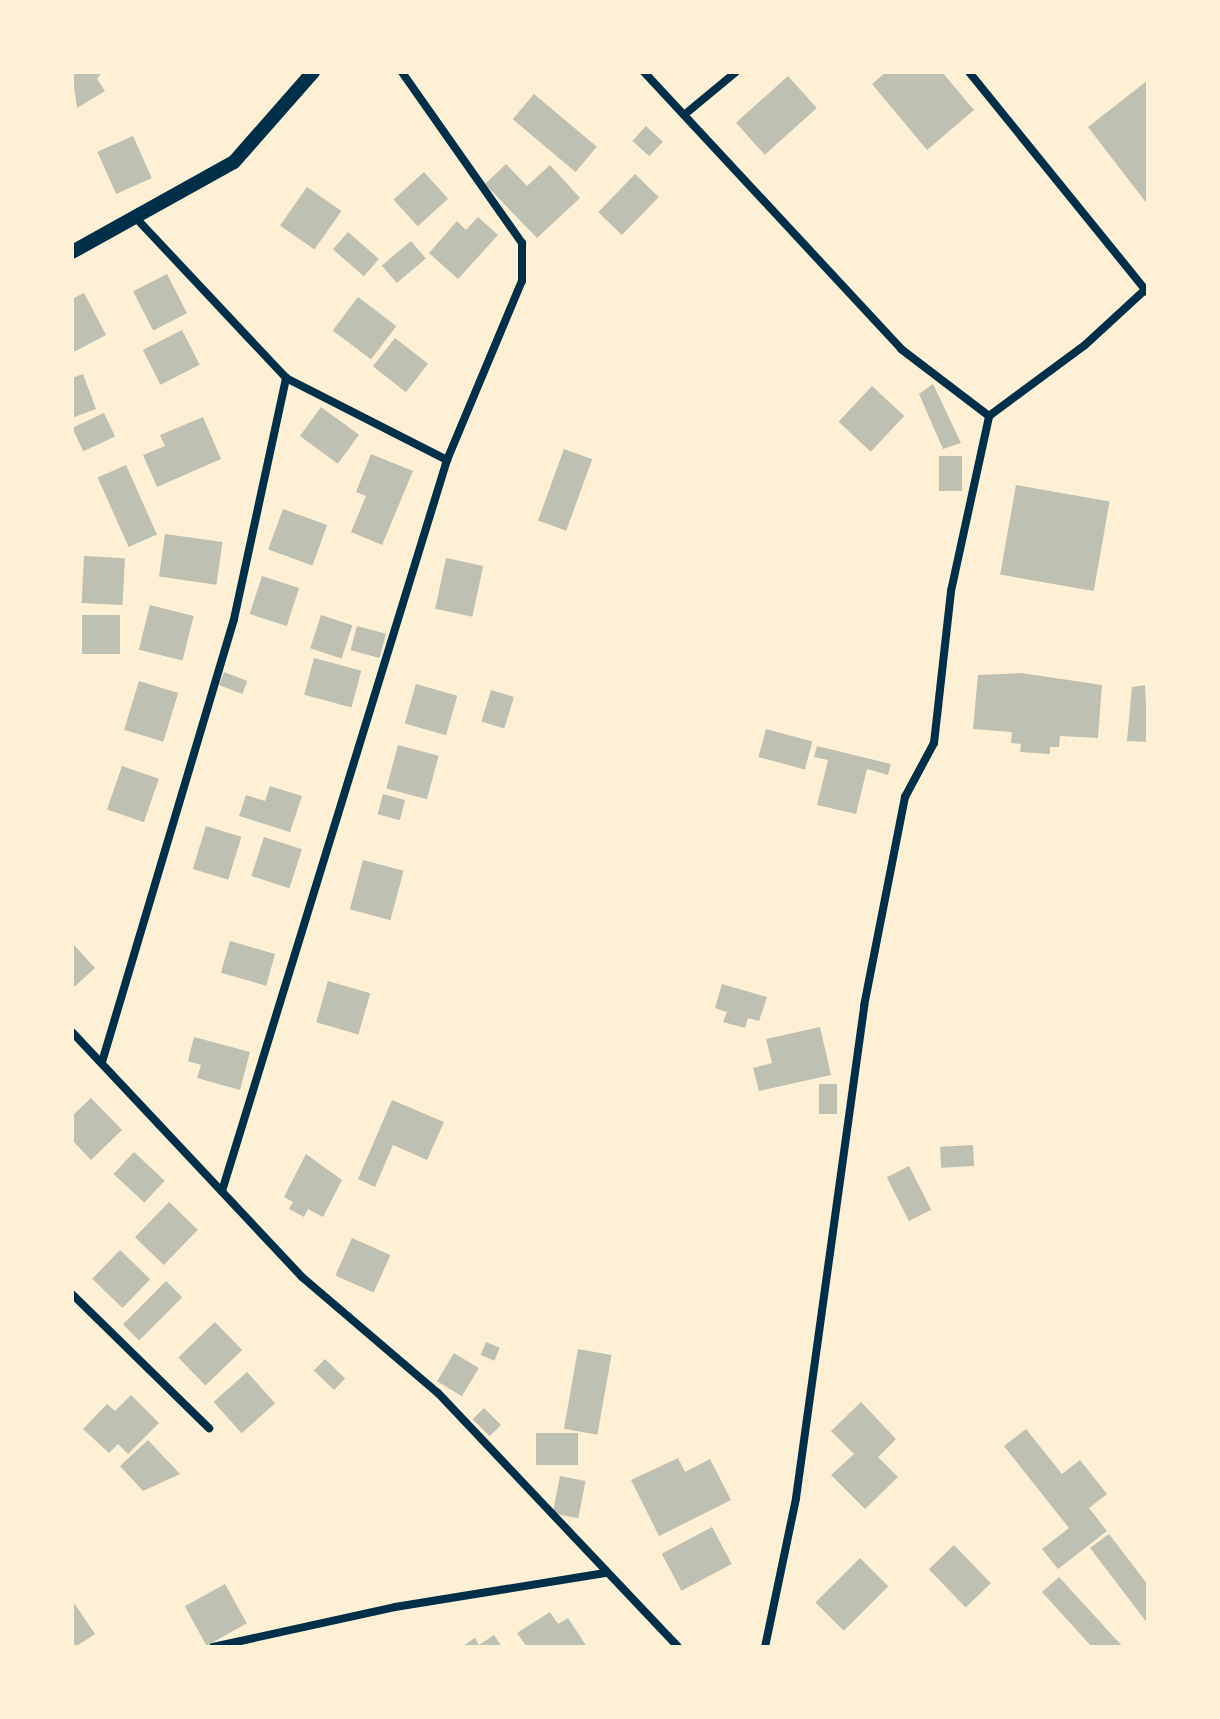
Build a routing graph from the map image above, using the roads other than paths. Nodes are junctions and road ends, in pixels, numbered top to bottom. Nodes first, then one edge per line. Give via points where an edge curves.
1 (402, 72) edge
2 (644, 72) edge
3 (736, 72) edge
4 (969, 72) edge
5 (310, 73) edge
6 (684, 115) junction
7 (135, 217) junction
8 (72, 252) edge
9 (1147, 290) edge
10 (286, 378) junction
11 (989, 416) junction
12 (447, 460) junction
13 (72, 1032) edge
14 (102, 1062) junction
15 (222, 1191) junction
16 (72, 1294) edge
17 (209, 1428) dead end
18 (605, 1573) junction
19 (213, 1647) edge
20 (678, 1647) edge
21 (765, 1647) edge

1 - 12 street via 522,243 522,281
2 - 6 street
3 - 6 street
4 - 9 street
5 - 7 street via 234,162
6 - 11 street via 901,349
7 - 8 street
7 - 10 street
9 - 11 street via 1085,345
10 - 12 street
10 - 14 street via 234,619
11 - 21 street via 951,591 934,743 905,797 864,1006 796,1498
12 - 15 street
13 - 14 street
14 - 15 street
15 - 18 street via 302,1277 438,1393
16 - 17 street
18 - 19 street via 395,1607
18 - 20 street

